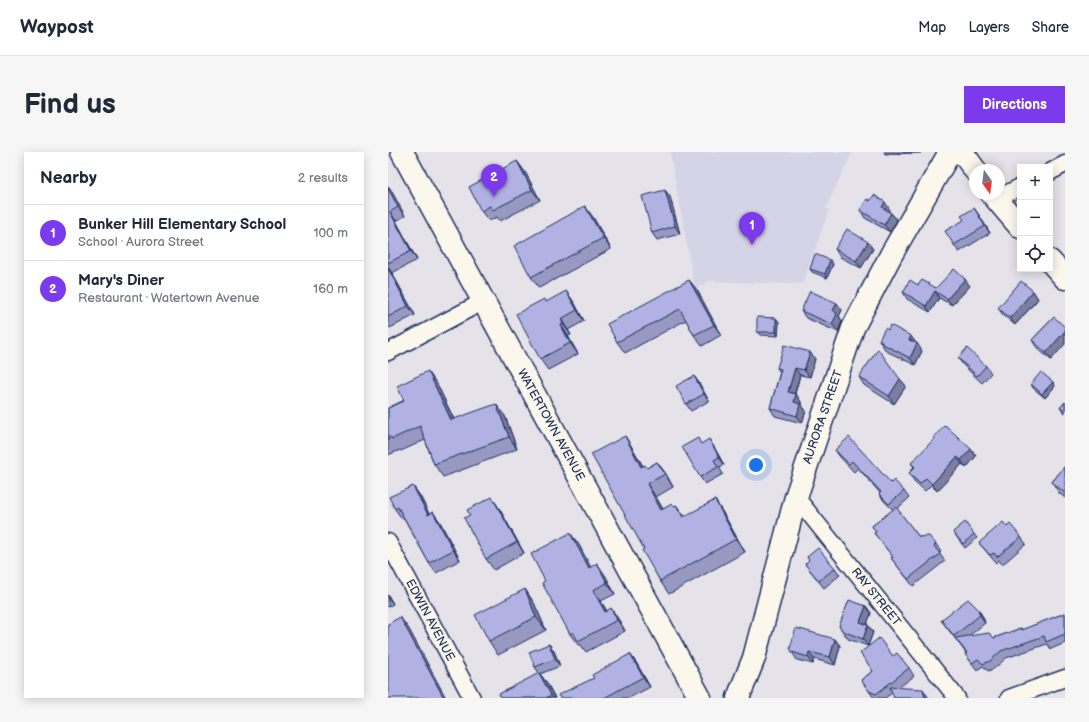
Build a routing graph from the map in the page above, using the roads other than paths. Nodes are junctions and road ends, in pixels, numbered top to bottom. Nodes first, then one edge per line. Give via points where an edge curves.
1 (402, 152) edge
2 (950, 152) edge
3 (962, 152) edge
4 (971, 164) edge
5 (1065, 164) edge
6 (1053, 170) edge
7 (1017, 188) edge
8 (1005, 193) edge
9 (997, 200) edge
10 (1017, 224) edge
11 (1053, 265) edge
12 (1065, 278) edge
13 (484, 301) junction
14 (388, 352) edge
15 (796, 497) junction
16 (388, 542) edge
17 (1065, 678) edge
18 (472, 698) edge
19 (700, 698) edge
20 (738, 698) edge
21 (957, 698) edge
22 (1009, 698) edge

1 - 13 main road, WATERTOWN AVENUE
2 - 15 main road, AURORA STREET via 853,328
3 - 4 main road
5 - 6 street
7 - 8 street
9 - 10 main road
11 - 12 main road
13 - 14 street
13 - 19 main road, WATERTOWN AVENUE
15 - 20 main road, AURORA STREET via 754,658
15 - 21 street, RAY STREET
16 - 18 street, EDWIN AVENUE
17 - 22 street

